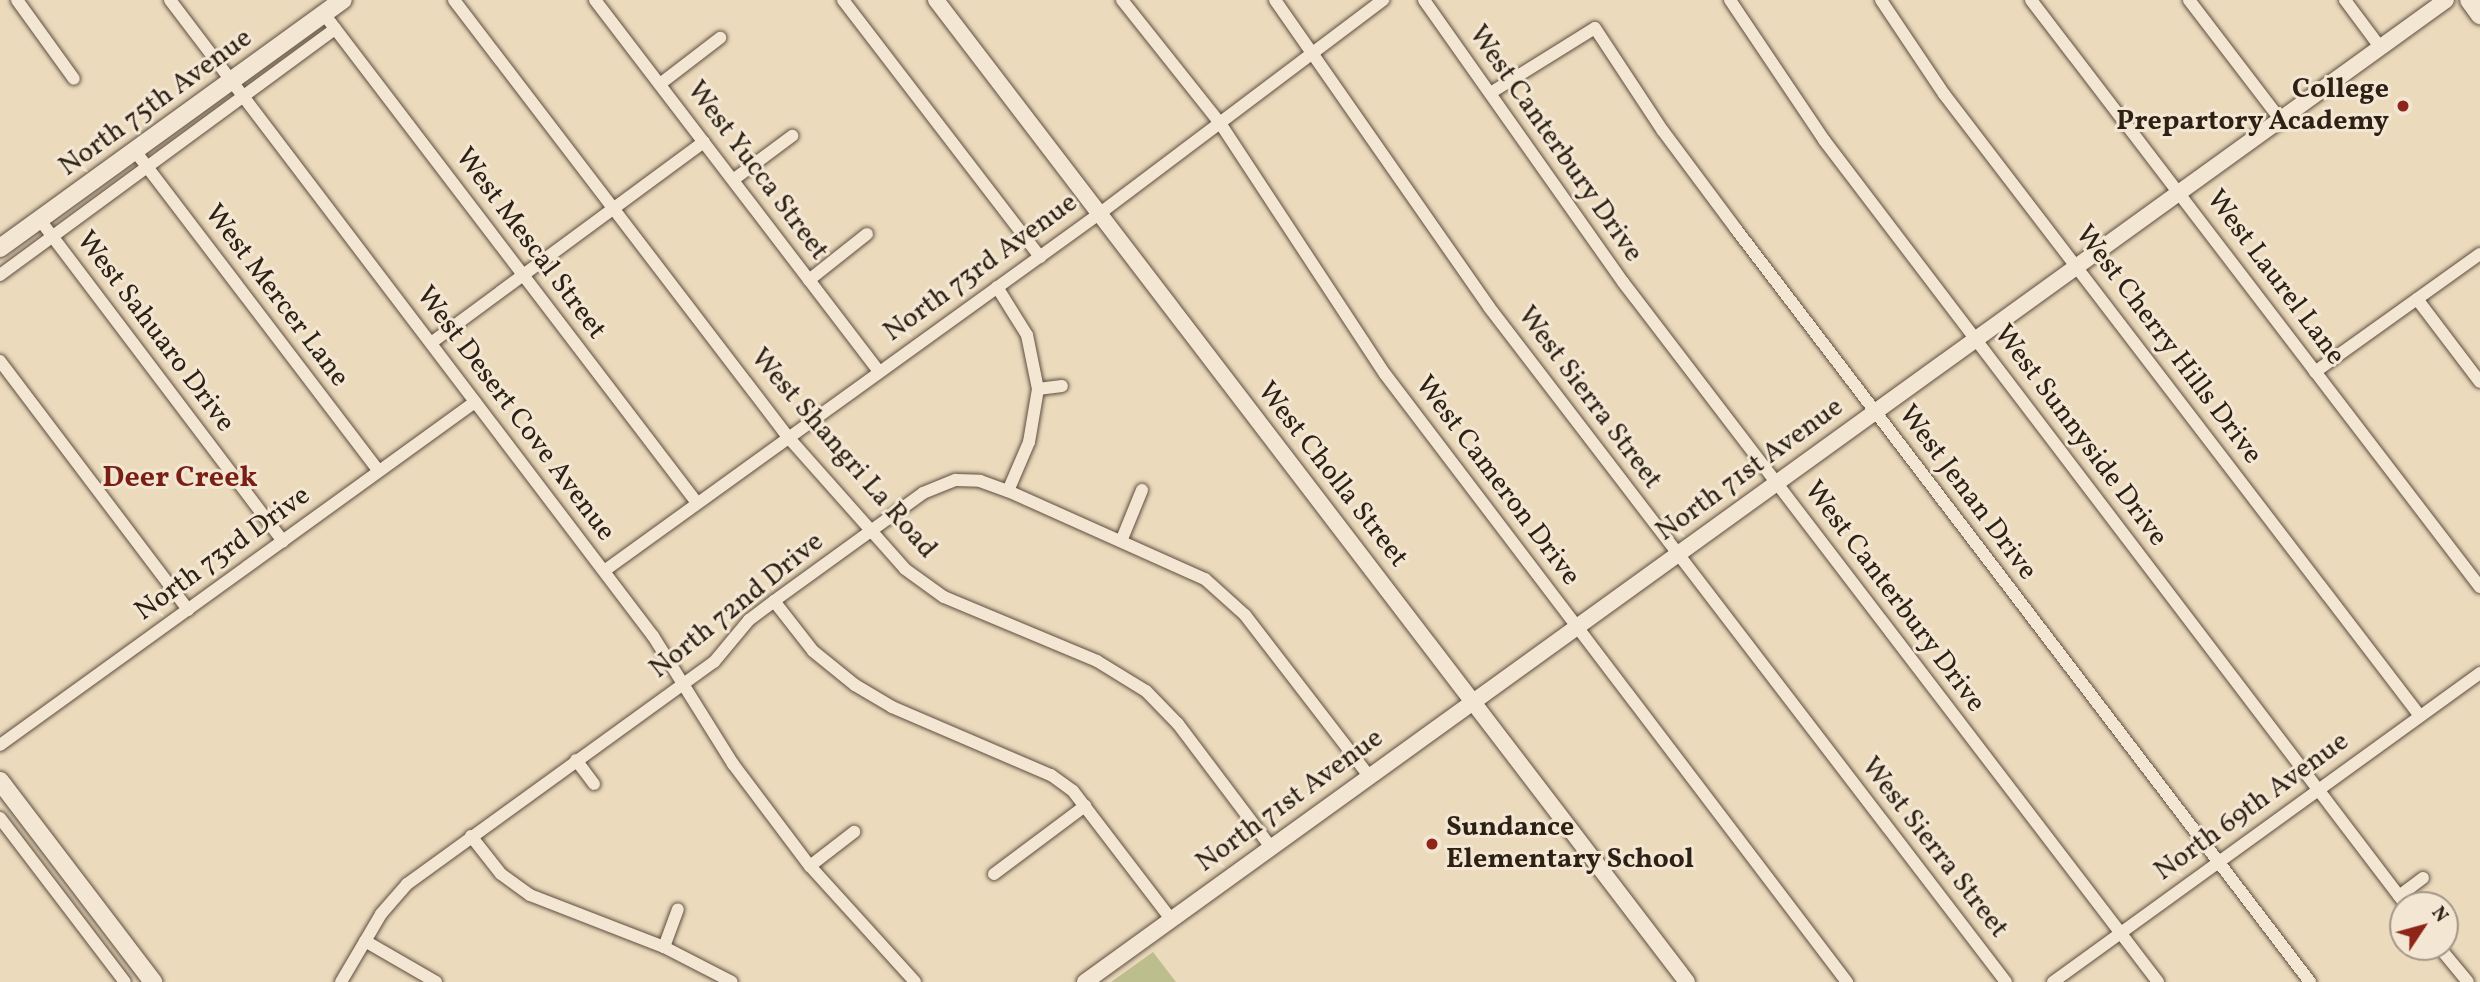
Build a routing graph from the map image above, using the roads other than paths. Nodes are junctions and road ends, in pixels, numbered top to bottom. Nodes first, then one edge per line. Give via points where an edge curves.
1 (17, 0) edge
2 (170, 0) edge
3 (343, 0) edge
4 (454, 0) edge
5 (595, 0) edge
6 (843, 0) edge
7 (936, 0) edge
8 (1122, 0) edge
9 (1275, 0) edge
10 (1383, 0) edge
11 (1424, 0) edge
12 (1730, 0) edge
13 (1881, 0) edge
14 (2031, 0) edge
15 (2189, 0) edge
16 (2345, 0) edge
17 (2446, 0) edge
18 (2469, 0) edge
19 (324, 14) junction
20 (2480, 15) edge
21 (335, 29) junction
22 (720, 38) dead end
23 (2380, 47) junction
24 (1314, 52) junction
25 (74, 79) dead end
26 (232, 81) junction
27 (660, 84) junction
28 (1492, 92) junction
29 (244, 97) junction
30 (2280, 119) junction
31 (1220, 123) junction
32 (792, 136) dead end
33 (704, 142) junction
34 (135, 150) junction
35 (148, 167) junction
36 (733, 180) junction
37 (2179, 193) junction
38 (614, 209) junction
39 (1099, 214) junction
40 (40, 220) junction
41 (867, 234) dead end
42 (52, 237) junction
43 (0, 248) edge
44 (2480, 254) edge
45 (1040, 257) junction
46 (2077, 266) junction
47 (0, 275) edge
48 (523, 275) junction
49 (809, 280) junction
50 (997, 287) junction
51 (2417, 299) junction
52 (1975, 340) junction
53 (430, 343) junction
54 (0, 361) edge
55 (878, 372) junction
56 (2315, 372) junction
57 (2480, 382) edge
58 (1062, 386) dead end
59 (1038, 389) junction
60 (475, 402) junction
61 (1875, 412) junction
62 (788, 437) junction
63 (379, 471) junction
64 (1776, 483) junction
65 (1142, 490) dead end
66 (1008, 491) junction
67 (696, 503) junction
68 (871, 532) junction
69 (1122, 539) junction
70 (283, 541) junction
71 (1678, 555) junction
72 (604, 570) junction
73 (2480, 587) edge
74 (774, 601) junction
75 (188, 610) junction
76 (1577, 628) junction
77 (2480, 673) edge
78 (683, 683) junction
79 (1473, 701) junction
80 (2420, 716) junction
81 (0, 745) edge
82 (576, 760) junction
83 (1369, 776) junction
84 (0, 781) edge
85 (594, 785) dead end
86 (2319, 789) junction
87 (1085, 806) junction
88 (0, 818) edge
89 (854, 832) dead end
90 (471, 836) junction
91 (1270, 846) junction
92 (2218, 862) junction
93 (810, 866) junction
94 (994, 874) dead end
95 (2423, 878) dead end
96 (2396, 891) edge
97 (2411, 891) edge
98 (678, 909) dead end
99 (1171, 919) junction
100 (2120, 933) junction
101 (365, 942) junction
102 (664, 947) junction
103 (2451, 961) edge
104 (125, 982) edge
105 (153, 982) edge
106 (341, 982) edge
107 (436, 982) edge
108 (732, 982) edge
109 (915, 982) edge
110 (1085, 982) edge
111 (1687, 982) edge
112 (1847, 982) edge
113 (2006, 982) edge
114 (2053, 982) edge
115 (2158, 982) edge
116 (2310, 982) edge
117 (2469, 982) edge

1 - 25 street
2 - 26 street, West Desert Cove Avenue
3 - 19 main road, North 75th Avenue
4 - 38 street, West Shangri La Road
5 - 27 street, West Yucca Street
6 - 45 street
7 - 39 street, West Cholla Street
8 - 31 street, West Cameron Drive
9 - 24 street, West Sierra Street
10 - 24 street, North 73rd Avenue
11 - 28 street, West Canterbury Drive
12 - 52 street, West Sunnyside Drive via 1824,140
13 - 46 street, West Cherry Hills Drive via 1944,94
14 - 37 street, West Laurel Lane
15 - 30 street
16 - 23 street
17 - 23 street, North 71st Avenue
18 - 20 main road
19 - 21 street, West Mescal Street
19 - 26 main road, North 75th Avenue
21 - 29 street, North 75th Avenue
21 - 48 street, West Mescal Street
22 - 27 street
23 - 30 street, North 71st Avenue
24 - 31 street, North 73rd Avenue
24 - 71 street, West Sierra Street via 1489,307
26 - 29 street, West Desert Cove Avenue
26 - 34 main road, North 75th Avenue
27 - 33 street, West Yucca Street
28 - 61 street, West Jenan Drive via 1595,28 1663,131
28 - 64 street, West Canterbury Drive via 1623,282
29 - 35 street, North 75th Avenue
29 - 53 street, West Desert Cove Avenue
30 - 37 street, North 71st Avenue
31 - 39 street, North 73rd Avenue
31 - 76 street, West Cameron Drive via 1385,374
32 - 36 street
33 - 36 street, West Yucca Street
33 - 38 street
34 - 35 street, West Mercer Lane
34 - 40 main road, North 75th Avenue
35 - 42 street, North 75th Avenue
35 - 63 street, West Mercer Lane
36 - 49 street, West Yucca Street
37 - 46 street, North 71st Avenue
37 - 56 street, West Laurel Lane
38 - 48 street
38 - 62 street, West Shangri La Road
39 - 45 street, North 73rd Avenue
39 - 79 street, West Cholla Street
40 - 42 street, West Sahuaro Drive
40 - 43 main road, North 75th Avenue
41 - 49 street
42 - 47 street, North 75th Avenue
42 - 70 street, West Sahuaro Drive
44 - 51 street
45 - 50 street, North 73rd Avenue
46 - 52 street, North 71st Avenue
46 - 80 street, West Cherry Hills Drive
48 - 53 street
48 - 67 street, West Mescal Street
49 - 55 street, West Yucca Street
50 - 55 street, North 73rd Avenue
50 - 59 street via 1027,335
51 - 56 street
51 - 57 street
52 - 61 street, North 71st Avenue
52 - 86 street, West Sunnyside Drive
53 - 60 street, West Desert Cove Avenue
54 - 75 street
55 - 62 street, North 73rd Avenue
56 - 73 street, West Laurel Lane
58 - 59 street
59 - 66 street via 1030,442
60 - 63 street, North 73rd Drive
60 - 72 street, West Desert Cove Avenue
61 - 64 street, North 71st Avenue
61 - 92 street, West Jenan Drive
62 - 67 street, North 73rd Avenue
62 - 68 street, West Shangri La Road
63 - 70 street, North 73rd Drive
64 - 71 street, North 71st Avenue
64 - 100 street, West Canterbury Drive
65 - 69 street
66 - 68 street, North 72nd Drive via 968,479 946,482 923,493
66 - 69 street
67 - 72 street, North 73rd Avenue
68 - 74 street, North 72nd Drive
68 - 91 street, West Shangri La Road via 930,589 1097,661 1146,691 1178,724
69 - 83 street via 1192,571 1220,590 1245,615
70 - 75 street, North 73rd Drive
71 - 76 street, North 71st Avenue
71 - 113 street, West Sierra Street
72 - 78 street, West Desert Cove Avenue
74 - 78 street, North 72nd Drive via 748,621 714,662
74 - 87 street via 813,651 855,685 892,707 1051,775
75 - 81 street, North 73rd Drive
76 - 79 street, North 71st Avenue
76 - 112 street, West Cameron Drive
77 - 80 street, North 69th Avenue
78 - 82 street, North 72nd Drive
78 - 93 street, West Desert Cove Avenue via 733,764
79 - 83 street, North 71st Avenue
79 - 111 street, West Cholla Street
80 - 86 street, North 69th Avenue
82 - 85 street
82 - 90 street, North 72nd Drive
83 - 91 street, North 71st Avenue
84 - 105 main road
86 - 92 street, North 69th Avenue
86 - 96 street, West Sunnyside Drive
87 - 94 street
87 - 99 street
88 - 104 street
89 - 93 street
90 - 101 street, North 72nd Drive via 396,894
90 - 102 street via 502,874 530,895
91 - 99 street, North 71st Avenue
92 - 100 street, North 69th Avenue
92 - 116 street, West Jenan Drive
93 - 109 street, West Desert Cove Avenue
95 - 97 street, West Sunnyside Drive
98 - 102 street
99 - 110 street, North 71st Avenue
100 - 114 street, North 69th Avenue
100 - 115 street, West Canterbury Drive
101 - 106 street, North 72nd Drive
101 - 107 street
102 - 108 street
103 - 117 street

